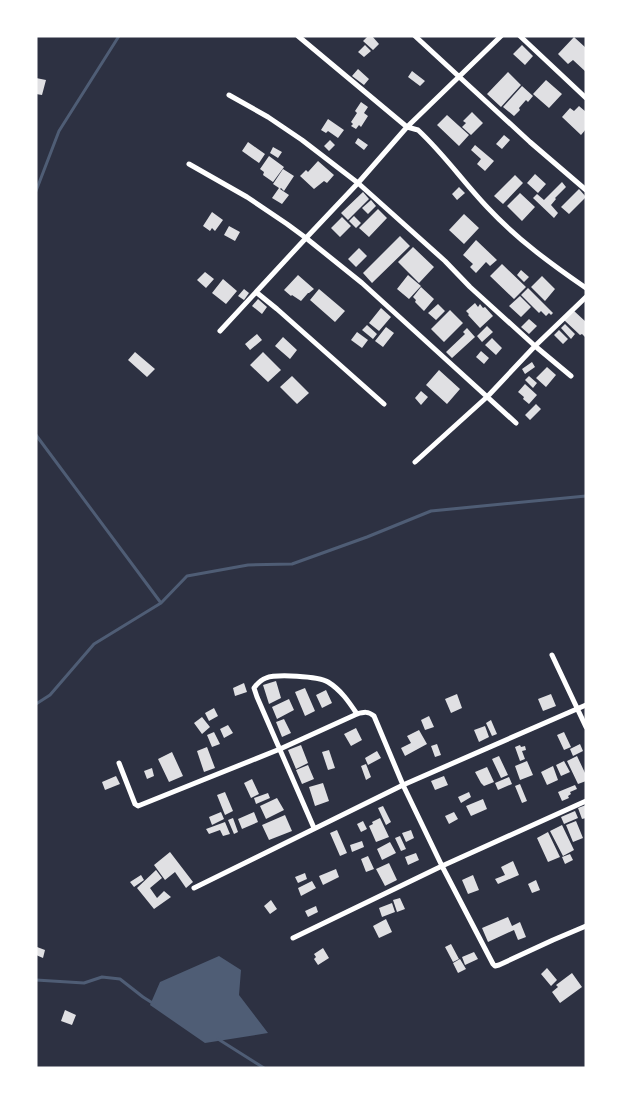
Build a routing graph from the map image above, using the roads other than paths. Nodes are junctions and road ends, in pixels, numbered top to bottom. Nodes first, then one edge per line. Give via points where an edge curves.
1 (298, 36) edge
2 (415, 36) edge
3 (501, 36) edge
4 (520, 36) edge
5 (459, 76) junction
6 (229, 95) dead end
7 (586, 98) edge
8 (408, 127) junction
9 (189, 164) dead end
10 (358, 183) junction
11 (586, 190) edge
12 (306, 238) junction
13 (586, 288) edge
14 (256, 292) junction
15 (586, 297) edge
16 (220, 330) dead end
17 (535, 346) junction
18 (571, 376) dead end
19 (488, 396) junction
20 (384, 404) dead end
21 (516, 423) dead end
22 (415, 462) dead end
23 (552, 655) dead end
24 (586, 704) edge
25 (577, 709) junction
26 (357, 714) junction
27 (586, 727) edge
28 (280, 749) junction
29 (119, 764) dead end
30 (403, 785) junction
31 (586, 800) edge
32 (314, 828) junction
33 (442, 866) junction
34 (194, 888) dead end
35 (586, 926) edge
36 (292, 938) dead end

1 - 8 street
2 - 5 street
3 - 5 street
4 - 7 street
5 - 8 street
5 - 11 street
6 - 10 street via 296,136
8 - 10 street
8 - 13 street via 418,130 488,208 528,245
9 - 12 street via 248,197
10 - 12 street
10 - 17 street
12 - 14 street
12 - 19 street via 362,283
14 - 16 street
14 - 20 street
15 - 17 street
17 - 18 street
17 - 19 street
19 - 21 street
19 - 22 street
23 - 25 street
24 - 25 street
25 - 27 street
25 - 30 street
26 - 28 street
26 - 28 street via 347,698 325,680 266,677 254,688
26 - 30 street via 368,712 374,716
28 - 29 street via 138,806
28 - 32 street
30 - 32 street
30 - 33 street
31 - 33 street
32 - 34 street
33 - 35 street via 495,966
33 - 36 street

